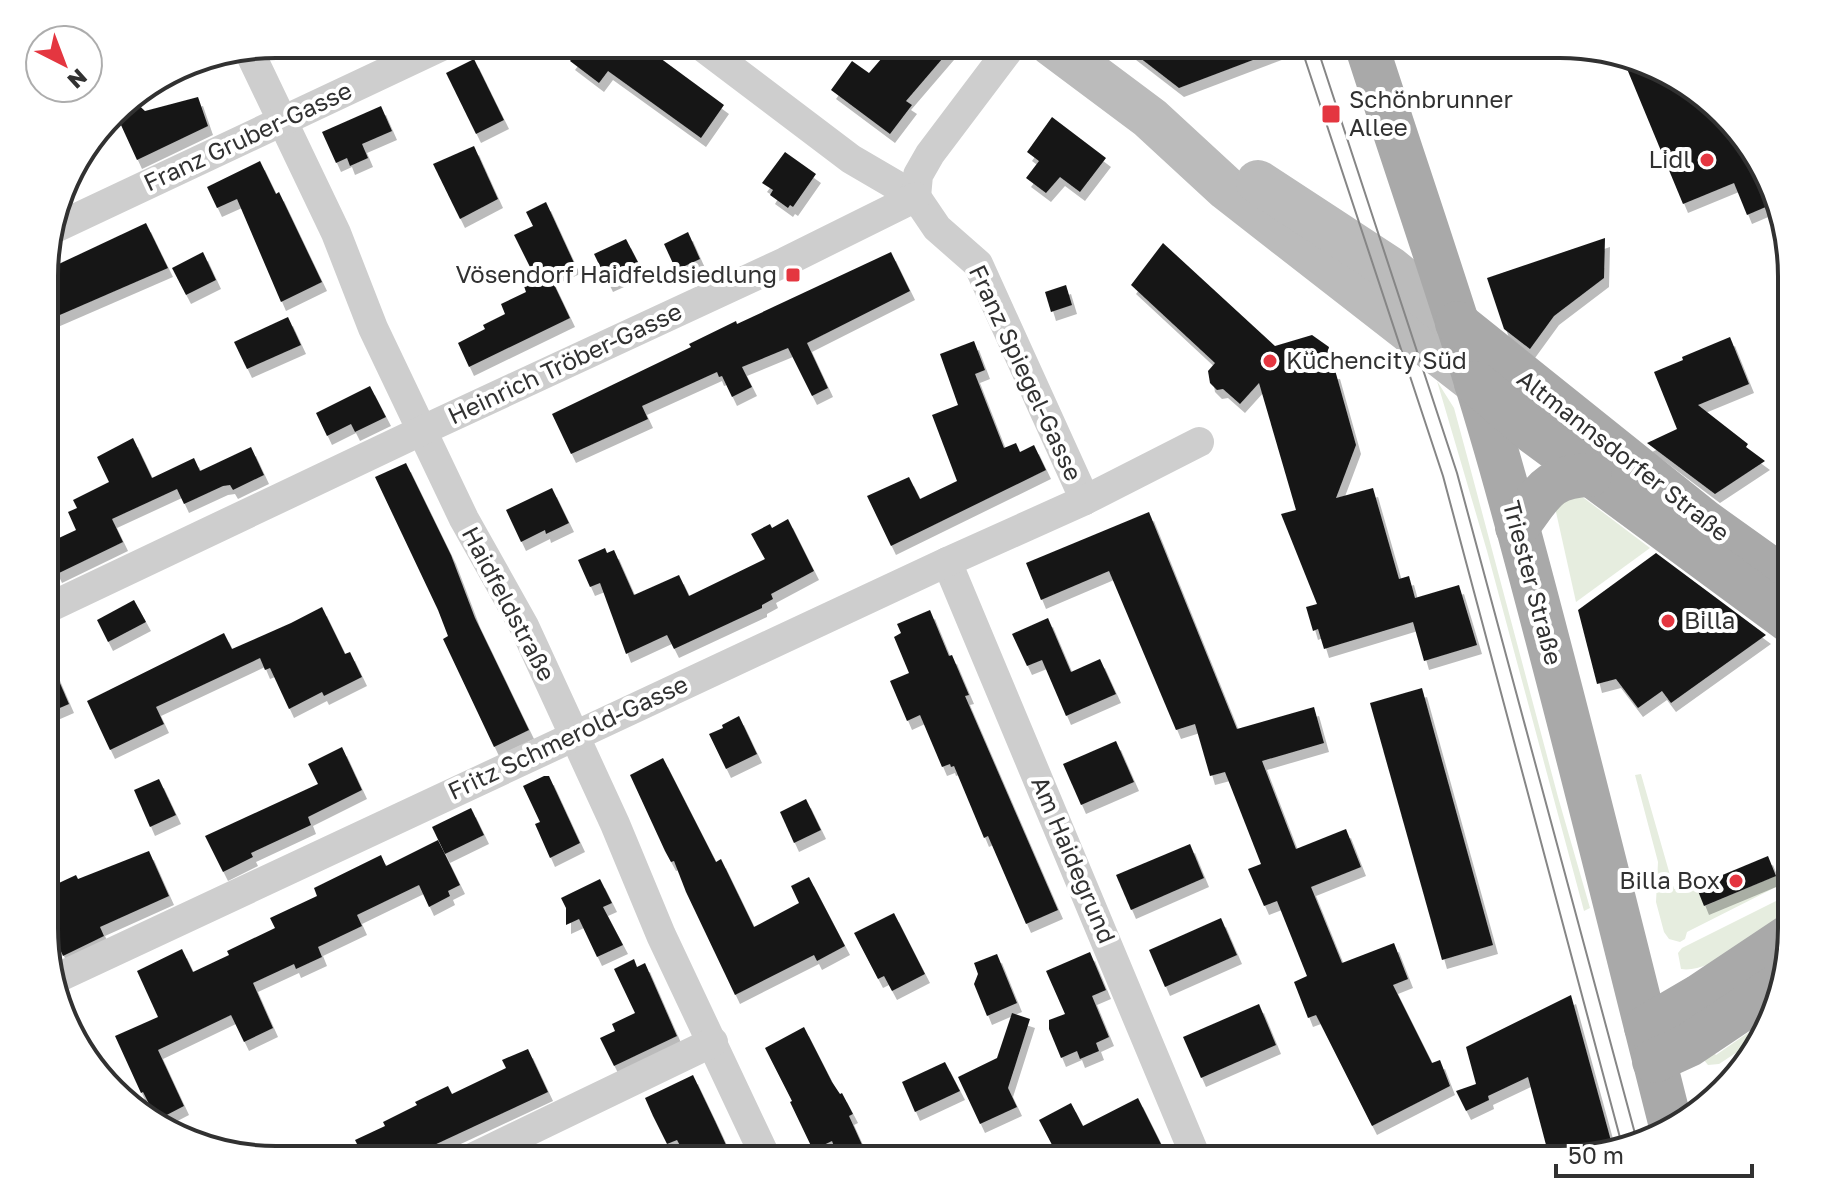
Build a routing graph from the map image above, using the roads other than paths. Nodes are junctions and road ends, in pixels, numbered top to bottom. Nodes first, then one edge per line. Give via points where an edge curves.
1 (417, 58) edge
2 (718, 58) edge
3 (1002, 58) edge
4 (1070, 58) edge
5 (1371, 58) edge
6 (253, 60) edge
7 (1150, 118) junction
8 (282, 122) junction
9 (916, 197) junction
10 (64, 224) edge
11 (1457, 323) junction
12 (1476, 383) junction
13 (423, 430) junction
14 (1199, 442) dead end
15 (1590, 475) junction
16 (1085, 500) junction
17 (1517, 527) junction
18 (947, 562) junction
19 (1778, 574) edge
20 (58, 603) edge
21 (1778, 613) edge
22 (573, 735) junction
23 (1778, 943) edge
24 (63, 975) edge
25 (1768, 992) edge
26 (713, 1042) junction
27 (1650, 1044) junction
28 (1669, 1117) edge
29 (497, 1146) edge
30 (761, 1146) edge
31 (1191, 1146) edge

1 - 8 street, Franz Gruber-Gasse
2 - 9 street, Franz Spiegel-Gasse via 851,159
3 - 9 street via 930,154 918,175
4 - 7 main road
5 - 11 main road, Triester Straße
6 - 8 street, Haidfeldstraße
7 - 11 main road via 1169,125 1370,254
7 - 12 main road via 1227,189
8 - 10 street, Franz Gruber-Gasse
8 - 13 street, Haidfeldstraße
9 - 13 street, Heinrich Tröber-Gasse
9 - 16 street, Franz Spiegel-Gasse via 937,228 986,277
11 - 12 main road, Triester Straße
11 - 19 main road, Altmannsdorfer Straße
12 - 15 main road, Altmannsdorfer Straße
12 - 17 main road, Triester Straße
13 - 20 street, Heinrich Tröber-Gasse
13 - 22 street, Haidfeldstraße via 464,519 524,626
14 - 16 street, Fritz Schmerold-Gasse
15 - 17 main road via 1558,479
15 - 21 main road, Altmannsdorfer Straße
16 - 18 street, Fritz Schmerold-Gasse
17 - 27 main road, Triester Straße
18 - 22 street, Fritz Schmerold-Gasse
18 - 31 street, Am Haidegrund
22 - 24 street, Fritz Schmerold-Gasse
22 - 26 street, Haidfeldstraße
23 - 27 main road via 1699,996
25 - 27 main road via 1689,1045
26 - 29 street
26 - 30 street, Haidfeldstraße
27 - 28 main road, Triester Straße

